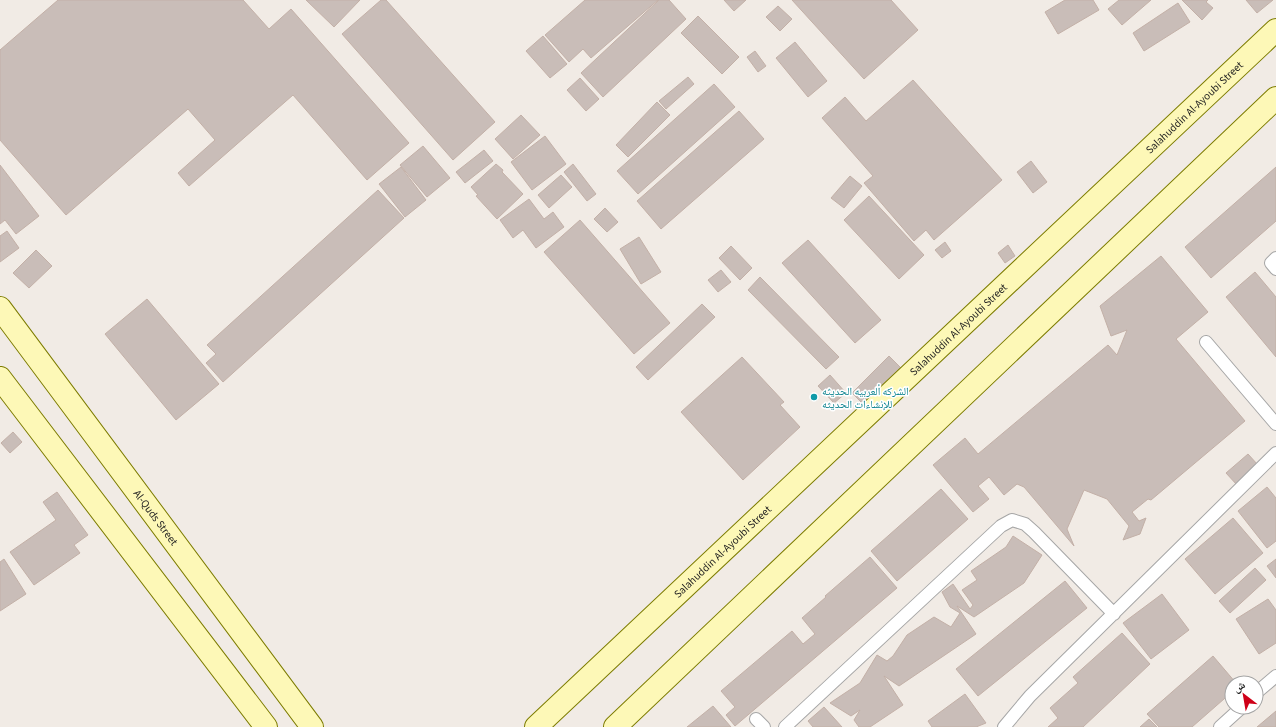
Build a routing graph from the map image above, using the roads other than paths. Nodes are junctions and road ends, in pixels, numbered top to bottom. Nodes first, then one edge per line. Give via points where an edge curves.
1 (1276, 30) edge
2 (1276, 98) edge
3 (1276, 258) edge
4 (1276, 269) edge
5 (0, 308) edge
6 (1206, 342) dead end
7 (0, 378) edge
8 (1276, 424) edge
9 (1276, 453) edge
10 (1114, 614) junction
11 (1276, 676) edge
12 (1264, 686) edge
13 (1233, 715) edge
14 (266, 727) edge
15 (312, 727) edge
16 (536, 727) edge
17 (615, 727) edge
18 (785, 727) edge
19 (1004, 727) edge
20 (1220, 727) edge

1 - 16 street, Salahuddin Al-Ayoubi Street
2 - 17 street
3 - 4 lane via 1271,263
5 - 15 street, Al-Quds Street
6 - 8 lane
7 - 14 street
9 - 10 lane
10 - 18 lane via 1034,532 1025,524 1012,520 1001,526
10 - 19 lane via 1030,696
11 - 12 lane
13 - 20 lane

